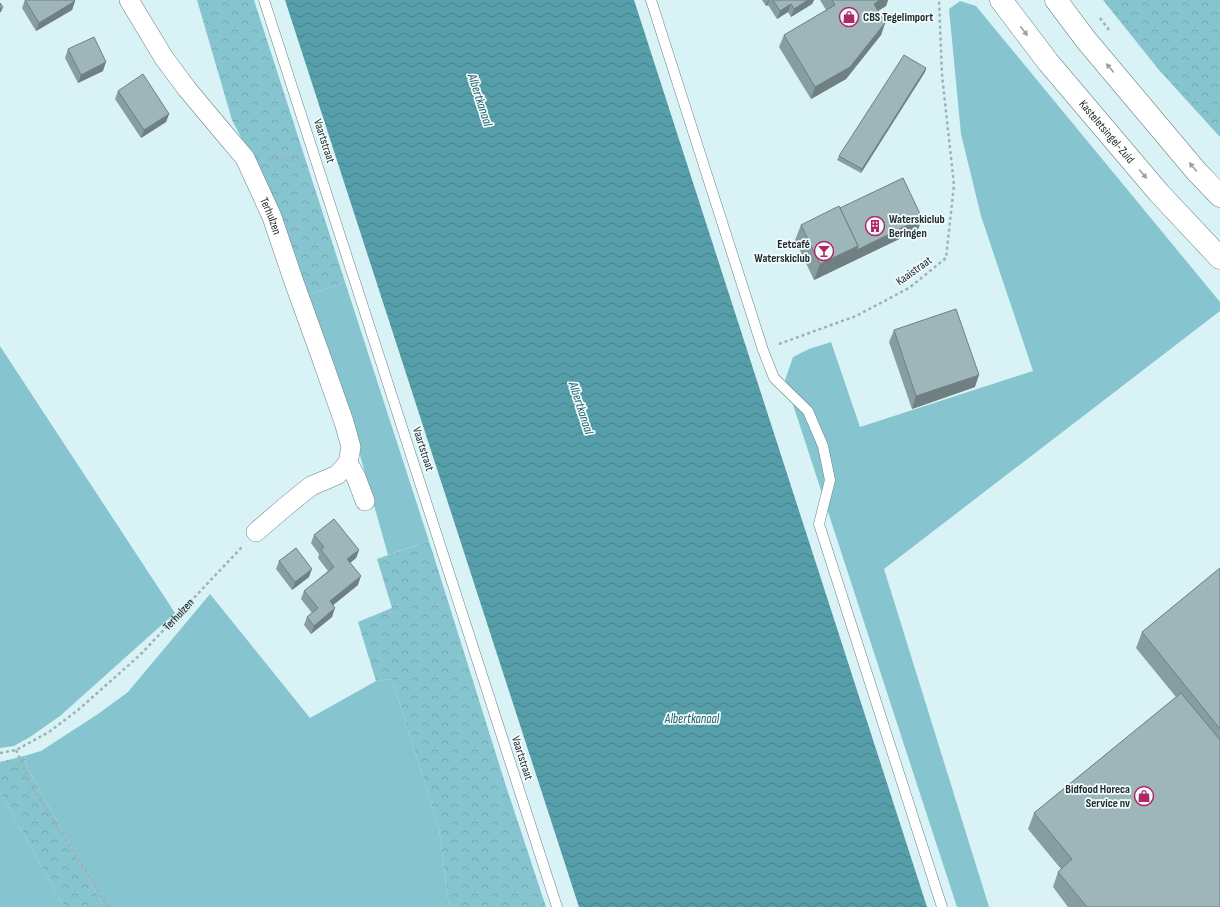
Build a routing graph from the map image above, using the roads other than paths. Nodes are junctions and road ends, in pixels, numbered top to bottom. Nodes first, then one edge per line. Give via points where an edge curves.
1 (129, 0) edge
2 (264, 0) edge
3 (651, 0) edge
4 (1001, 0) edge
5 (1056, 0) edge
6 (1220, 196) edge
7 (1220, 258) edge
8 (348, 463) junction
9 (364, 501) dead end
10 (256, 532) road end
11 (557, 907) edge
12 (942, 907) edge

1 - 8 street, Terhulzen via 164,58 245,158 272,217 344,422 351,447
2 - 11 lane, Vaartstraat
3 - 12 lane via 763,350 774,378 808,411 823,446 830,480 819,524
4 -> 7 main road, Kasteletsingel-Zuid via 1053,68 1159,193
6 -> 5 main road via 1106,64
8 - 9 street
8 - 10 street via 337,475 311,486

